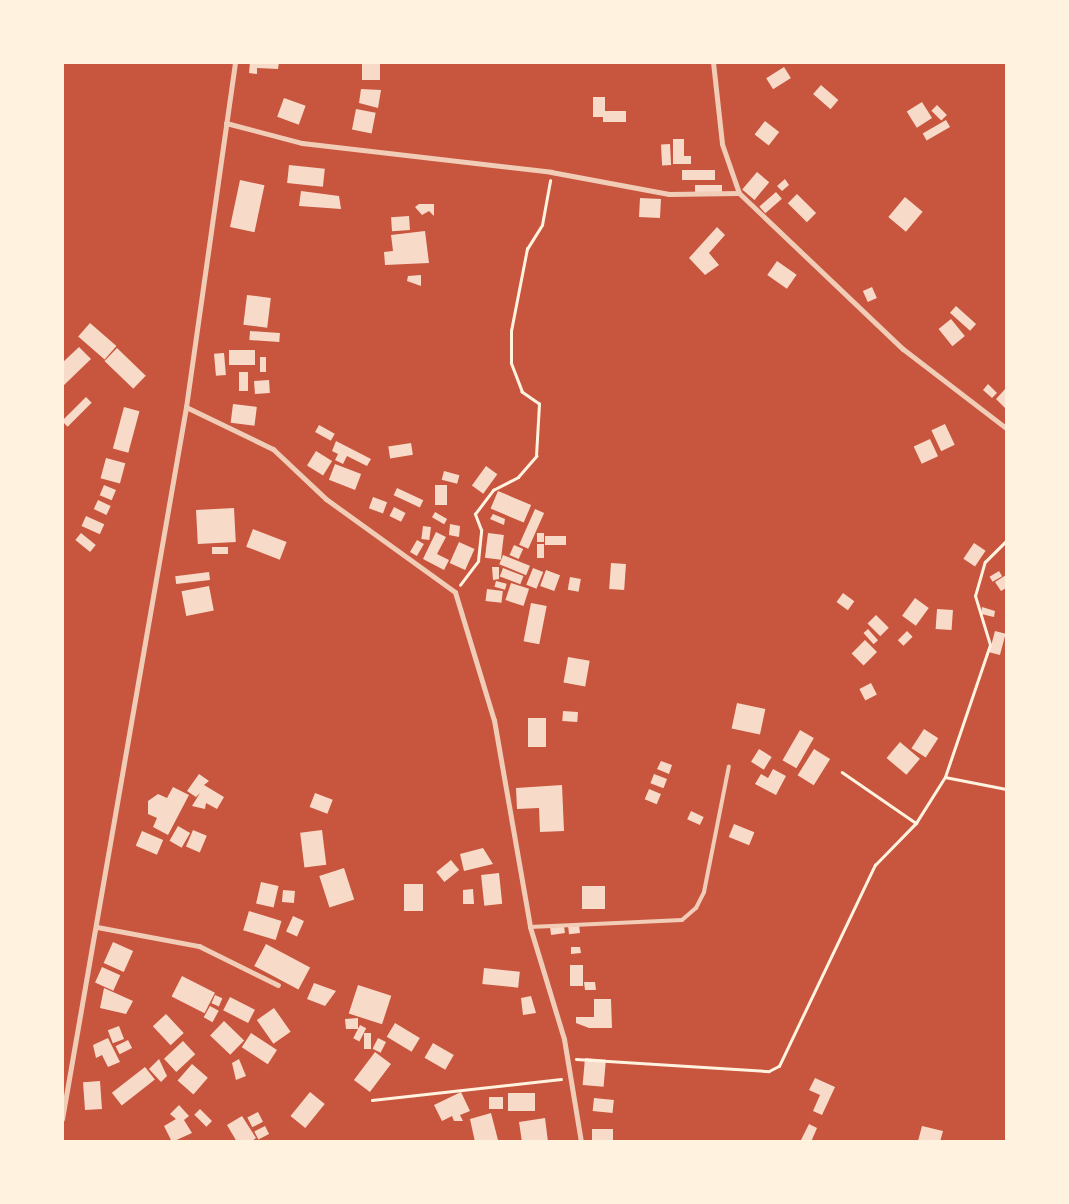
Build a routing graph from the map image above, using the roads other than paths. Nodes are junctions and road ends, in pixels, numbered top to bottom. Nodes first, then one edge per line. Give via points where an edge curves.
1 (235, 62) edge
2 (713, 62) edge
3 (226, 123) junction
4 (739, 193) junction
5 (186, 407) junction
6 (1006, 428) edge
7 (728, 766) dead end
8 (530, 927) junction
9 (97, 928) junction
10 (278, 985) dead end
11 (62, 1120) edge
12 (580, 1142) edge

1 - 3 street
2 - 4 street via 722,144
3 - 4 street via 302,143 551,172 669,194
3 - 5 street
4 - 6 street via 903,349
5 - 8 street via 273,449 326,499 455,592 494,720
5 - 9 street
7 - 8 lane via 704,892 696,908 682,920
8 - 12 street via 567,1059
9 - 10 street via 199,946
9 - 11 street

